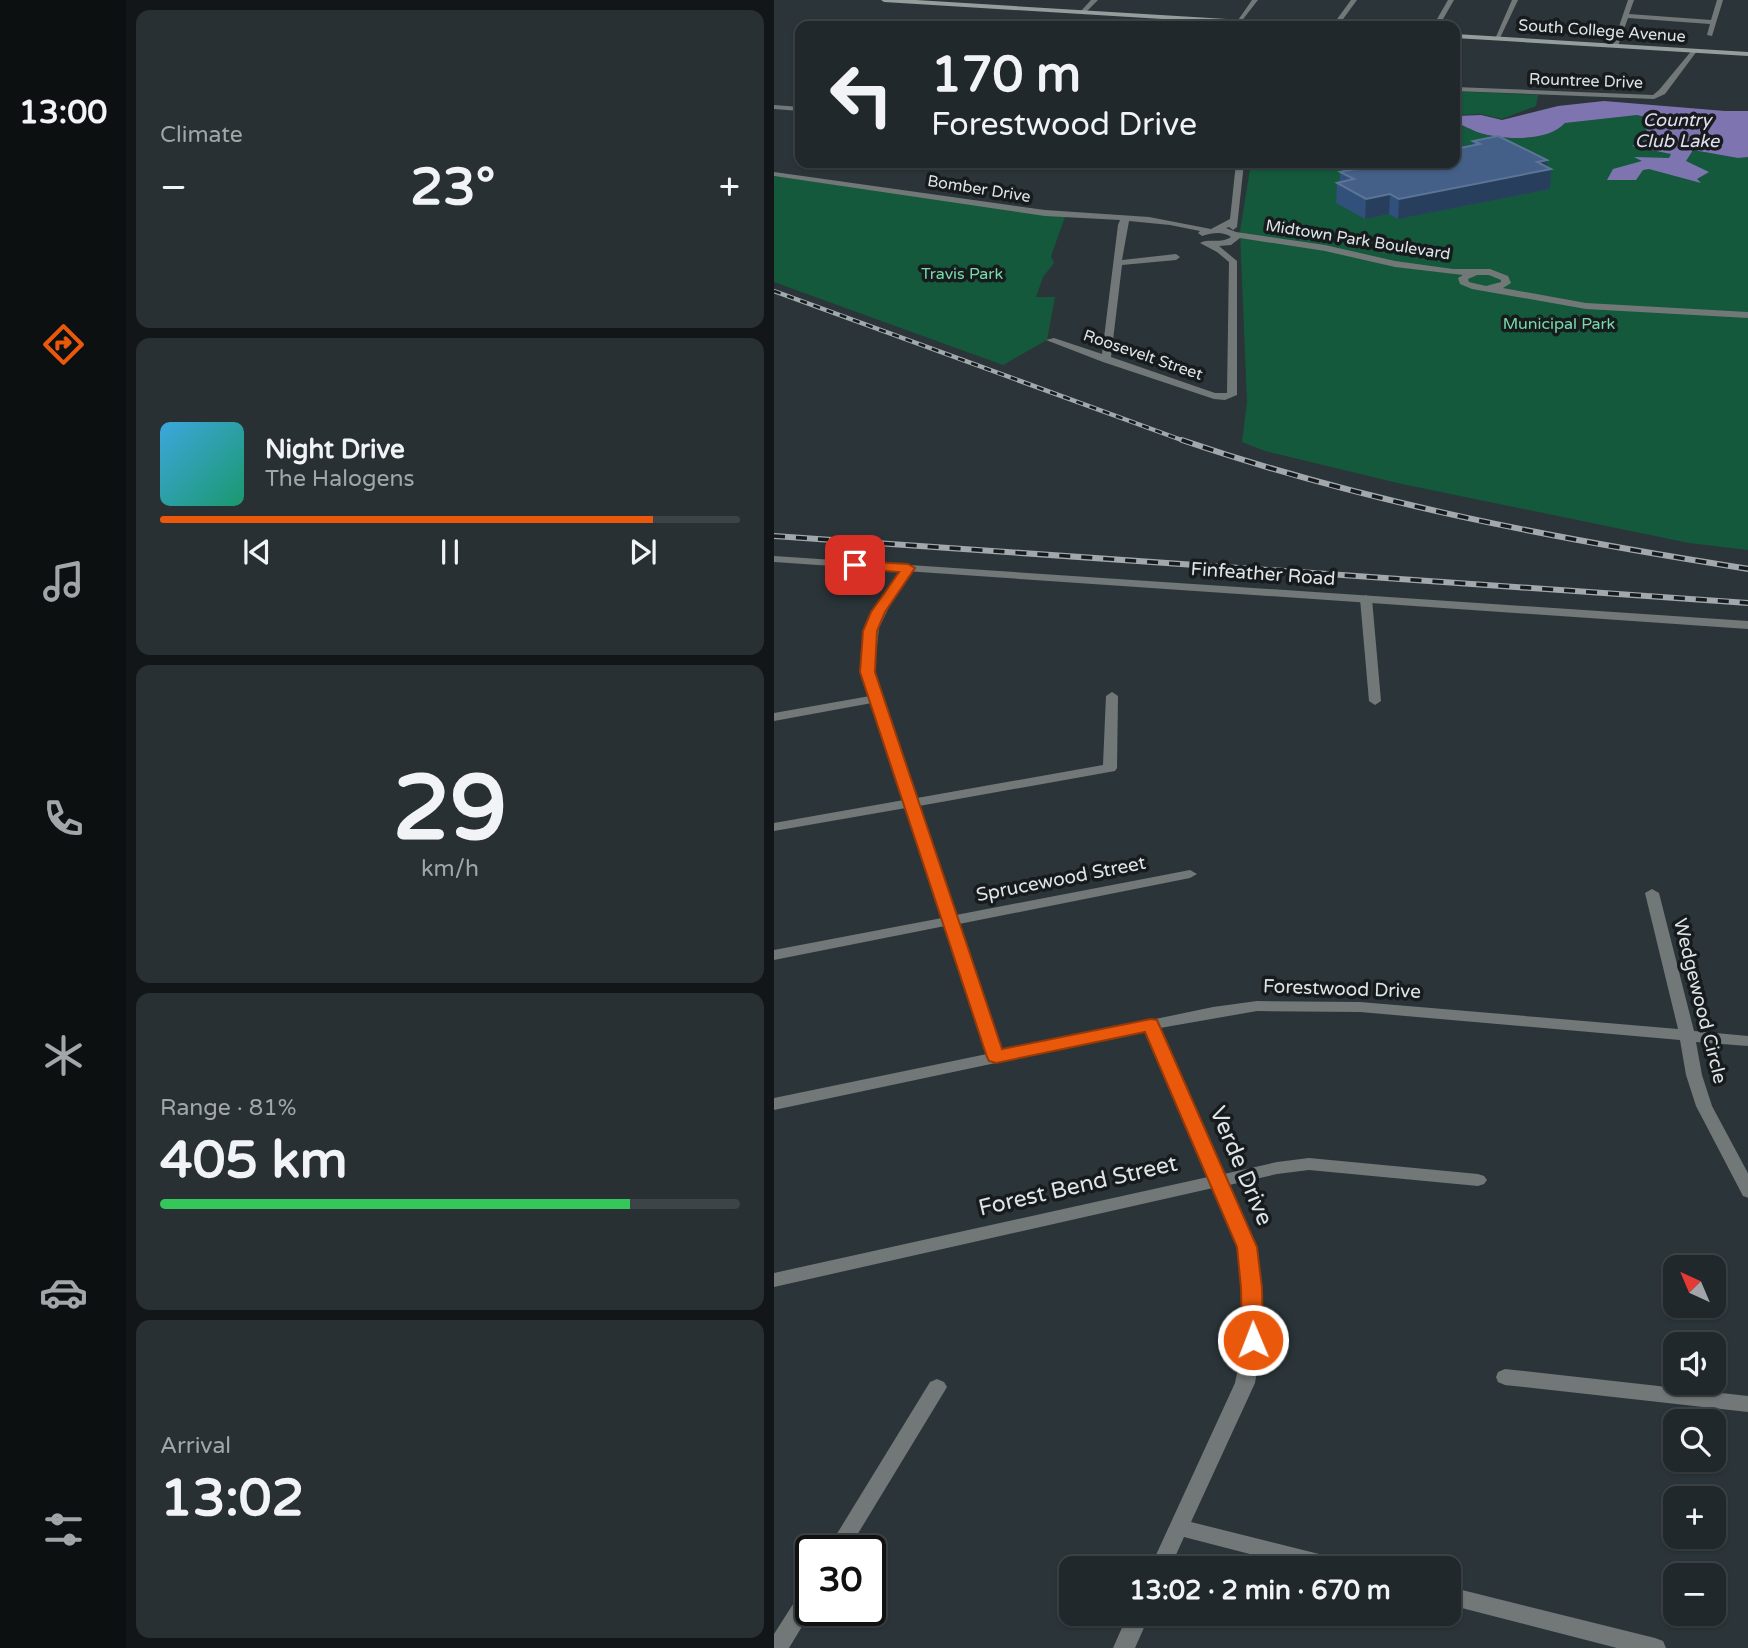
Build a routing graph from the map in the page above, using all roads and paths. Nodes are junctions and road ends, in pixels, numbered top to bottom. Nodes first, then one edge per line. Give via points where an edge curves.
1 (884, 0) edge
2 (1095, 0) edge
3 (1255, 0) edge
4 (1354, 0) edge
5 (1451, 0) edge
6 (1515, 0) edge
7 (1631, 0) edge
8 (1720, 0) edge
9 (916, 1) edge
10 (1083, 12) junction
11 (1625, 16) junction
12 (1222, 21) edge
13 (1239, 21) edge
14 (1339, 21) edge
15 (1439, 21) edge
16 (1715, 22) junction
17 (1710, 35) dead end
18 (1460, 36) edge
19 (1497, 38) junction
20 (1614, 46) junction
21 (1693, 51) junction
22 (1749, 54) edge
23 (1460, 89) edge
24 (774, 107) edge
25 (795, 109) edge
26 (1239, 168) edge
27 (774, 174) edge
28 (1125, 220) junction
29 (1233, 221) junction
30 (1179, 226) junction
31 (1213, 230) junction
32 (1201, 239) junction
33 (1231, 241) junction
34 (1176, 257) dead end
35 (1118, 263) junction
36 (1476, 272) junction
37 (1507, 281) junction
38 (1465, 284) junction
39 (1491, 289) junction
40 (1749, 309) edge
41 (1749, 315) edge
42 (1052, 340) dead end
43 (1106, 359) junction
44 (774, 559) edge
45 (908, 568) junction
46 (1366, 599) junction
47 (1749, 625) edge
48 (1112, 696) dead end
49 (875, 699) junction
50 (1375, 701) dead end
51 (774, 717) edge
52 (912, 802) junction
53 (774, 827) edge
54 (1190, 874) dead end
55 (1652, 893) dead end
56 (952, 920) junction
57 (774, 955) edge
58 (1151, 1025) junction
59 (1687, 1035) junction
60 (1749, 1041) edge
61 (996, 1057) junction
62 (774, 1104) edge
63 (1219, 1179) junction
64 (1479, 1180) dead end
65 (1749, 1192) edge
66 (774, 1280) edge
67 (1505, 1377) dead end
68 (937, 1387) dead end
69 (1749, 1404) edge
70 (1179, 1527) junction
71 (846, 1535) edge
72 (1166, 1556) edge
73 (1292, 1556) edge
74 (1461, 1599) edge
75 (795, 1619) edge
76 (1134, 1626) edge
77 (777, 1648) edge
78 (1124, 1648) edge
79 (1655, 1648) edge

1 - 9 main road
2 - 10 street
3 - 13 street
4 - 14 street
5 - 15 street
6 - 19 street
7 - 11 street
8 - 16 street
9 - 10 main road
10 - 12 main road
11 - 16 street
11 - 20 street
16 - 17 street
18 - 19 main road, South College Avenue
19 - 20 main road, South College Avenue
20 - 21 main road, South College Avenue
21 - 22 main road, South College Avenue
21 - 23 street, Rountree Drive via 1654,97
24 - 25 street
26 - 29 street
27 - 28 street, Bomber Drive
28 - 30 street, Bomber Drive
28 - 35 street
29 - 31 street
29 - 33 street
30 - 31 street, Bomber Drive
30 - 32 street, Bomber Drive
31 - 32 street
31 - 33 street, Bomber Drive
32 - 33 street, Bomber Drive
33 - 36 street, Midtown Park Boulevard via 1325,248 1395,264
33 - 38 street, Midtown Park Boulevard via 1310,250
33 - 43 street, Roosevelt Street via 1234,391 1225,397
34 - 35 street
35 - 43 street
36 - 37 street, Midtown Park Boulevard via 1496,274
36 - 38 street via 1463,278
37 - 39 street
37 - 40 street via 1525,289 1586,300
38 - 39 street, Midtown Park Boulevard
39 - 41 street via 1585,306
42 - 43 street, Roosevelt Street
44 - 45 street, Finfeather Road
45 - 46 street, Finfeather Road
45 - 49 street via 870,631 867,672
46 - 47 street, Finfeather Road
46 - 50 street
48 - 52 street via 1109,768
49 - 51 street
49 - 52 street
52 - 53 street
52 - 56 street
54 - 56 street, Sprucewood Street
55 - 59 street, Wedgewood Circle
56 - 57 street, Sprucewood Street
56 - 61 street
58 - 59 street, Forestwood Drive via 1257,1006 1305,1005
58 - 61 street, Forestwood Drive
58 - 63 street, Verde Drive
59 - 60 street, Forestwood Drive
59 - 65 street, Wedgewood Circle via 1704,1105
61 - 62 street, Forestwood Drive
63 - 64 street, Forest Bend Street via 1309,1164
63 - 66 street, Forest Bend Street
63 - 70 street, Verde Drive via 1247,1247 1253,1340 1245,1383
67 - 69 street
68 - 71 street
70 - 72 street, Verde Drive
70 - 73 street
74 - 79 street
75 - 77 street
76 - 78 street

